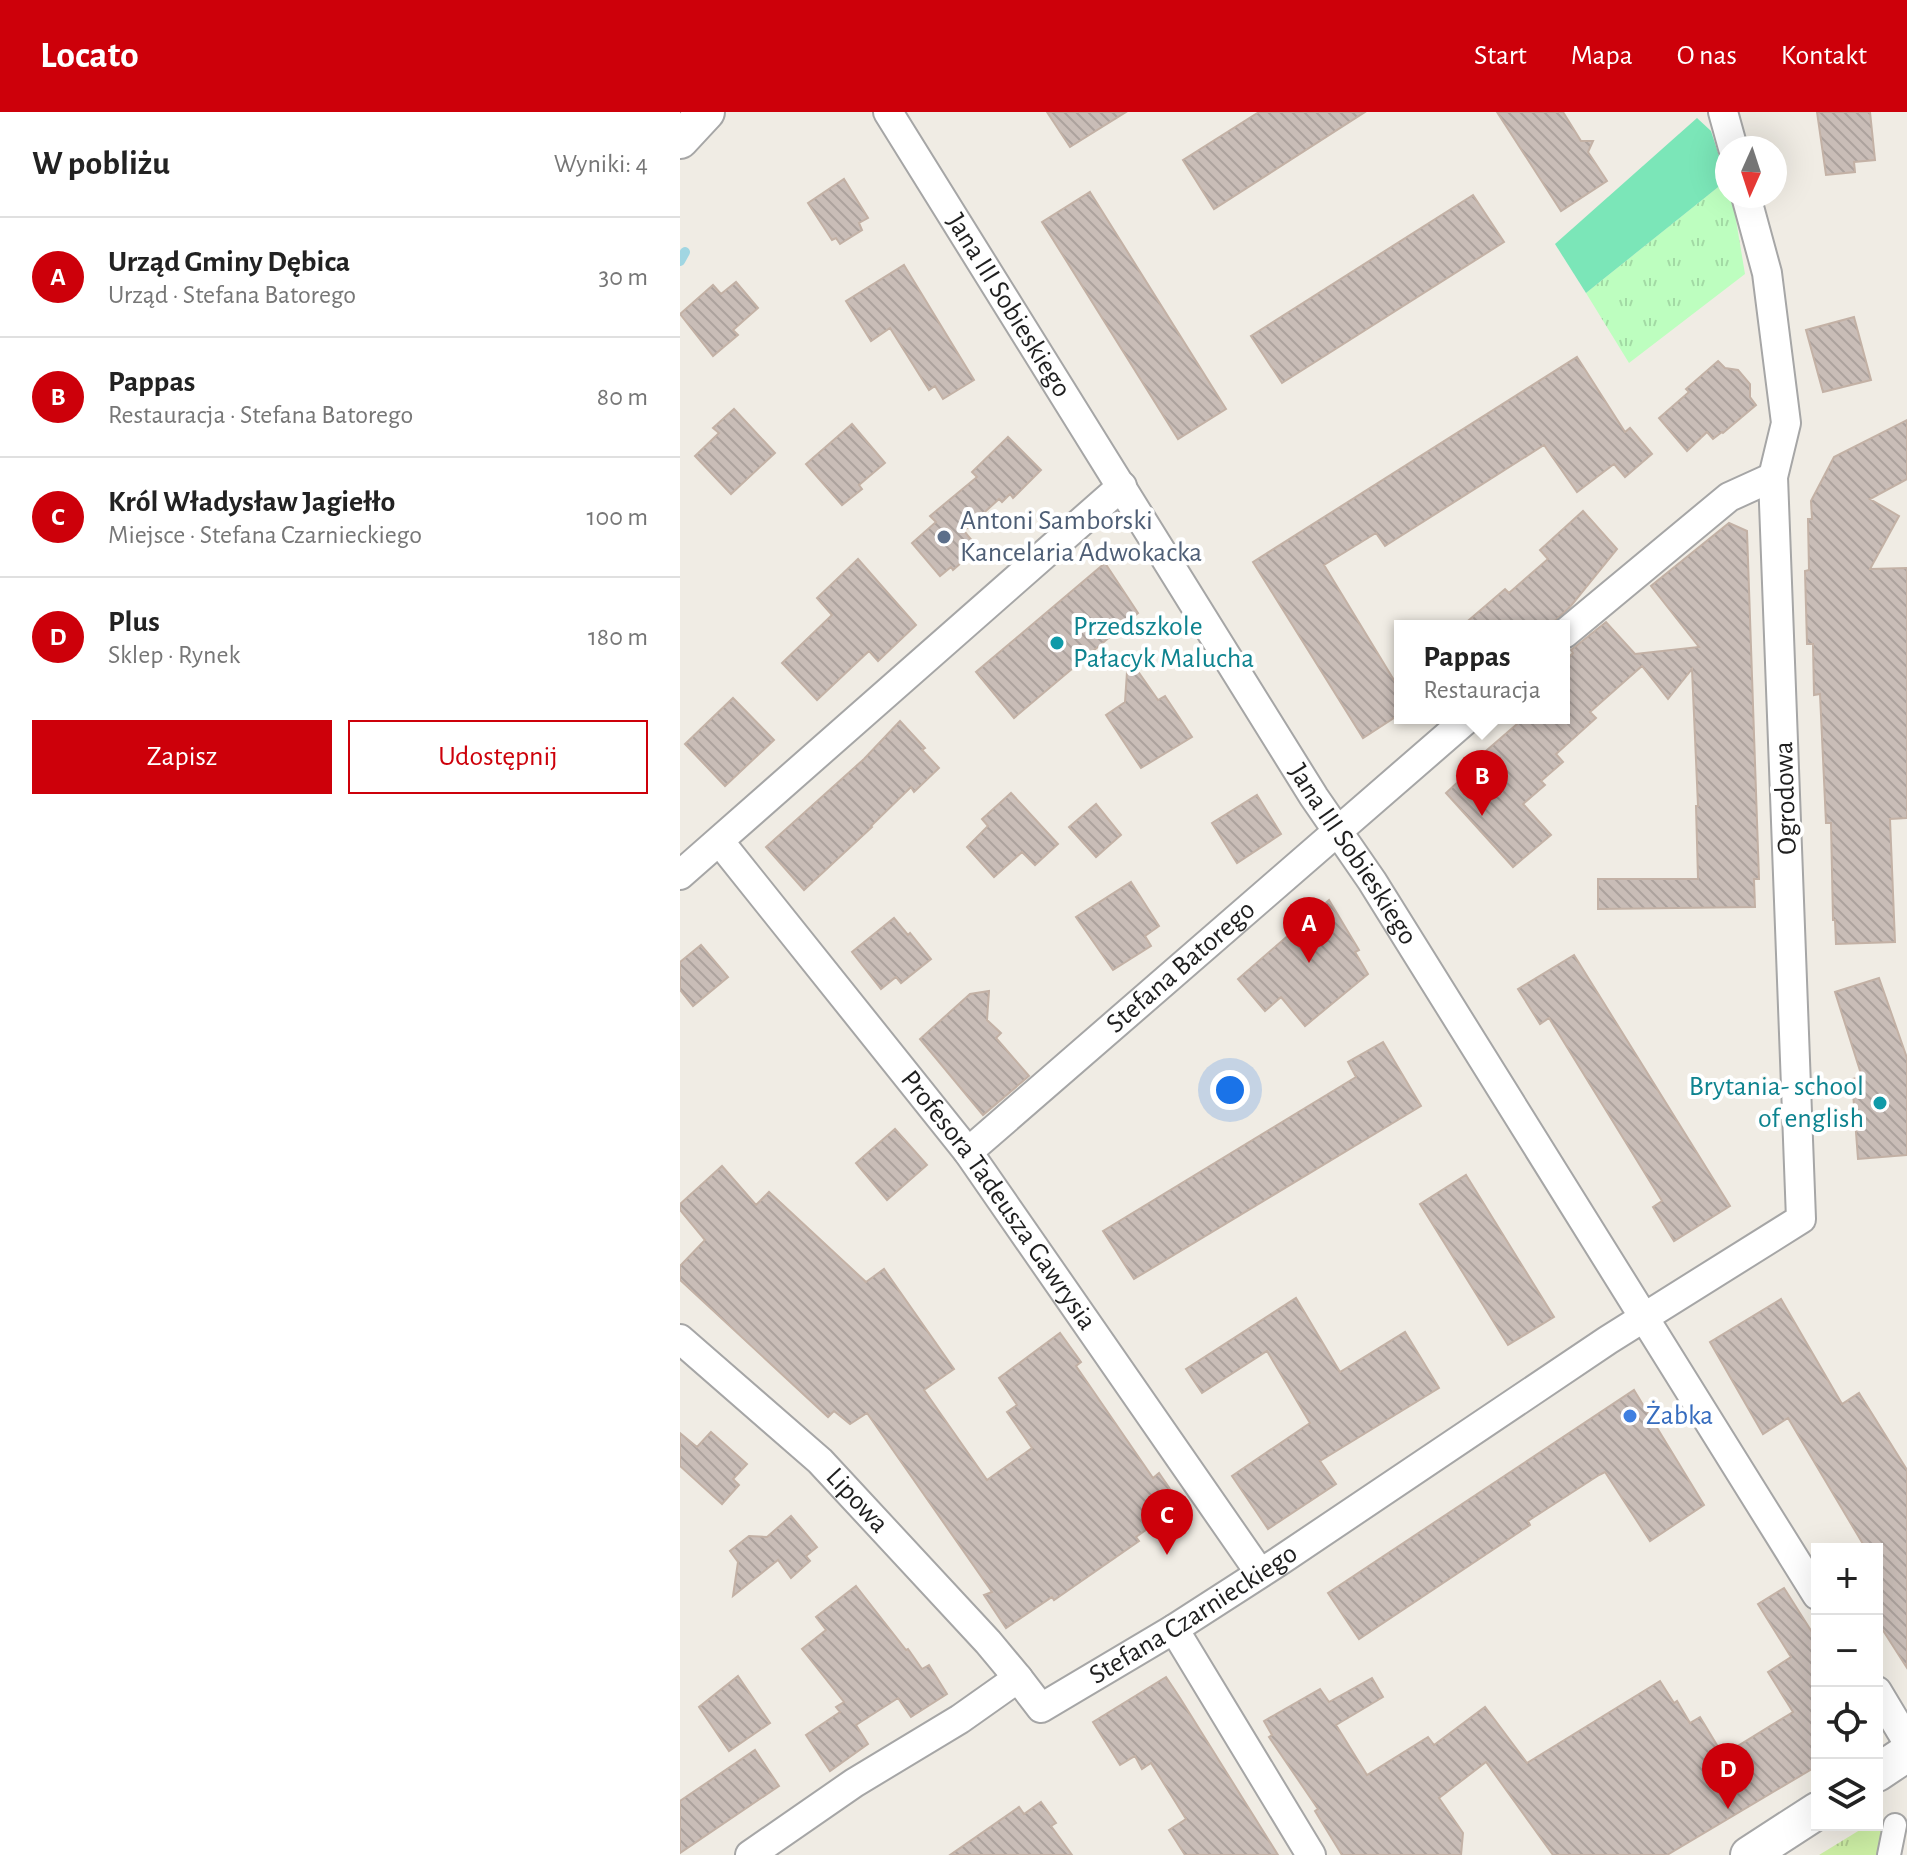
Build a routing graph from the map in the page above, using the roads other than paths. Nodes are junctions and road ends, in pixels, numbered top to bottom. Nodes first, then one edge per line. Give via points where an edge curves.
1 (706, 112) edge
2 (888, 112) edge
3 (1723, 112) edge
4 (1730, 136) edge
5 (680, 140) edge
6 (1749, 208) edge
7 (1773, 477) junction
8 (1122, 486) junction
9 (1570, 629) edge
10 (1461, 724) edge
11 (1338, 833) junction
12 (720, 842) junction
13 (680, 875) edge
14 (968, 1152) junction
15 (1643, 1318) junction
16 (680, 1339) edge
17 (1260, 1573) junction
18 (1811, 1585) edge
19 (1174, 1629) junction
20 (1018, 1678) junction
21 (1883, 1701) edge
22 (1907, 1741) edge
23 (1907, 1753) edge
24 (1883, 1769) edge
25 (1811, 1815) edge
26 (1895, 1825) dead end
27 (750, 1855) edge
28 (1311, 1855) edge
29 (1749, 1855) edge
30 (1889, 1855) edge

1 - 5 street
2 - 8 street, Jana III Sobieskiego
3 - 4 street
6 - 7 street, Ogrodowa via 1767,273 1786,423
7 - 9 street via 1729,497
7 - 15 street, Ogrodowa via 1801,1219
8 - 11 street, Jana III Sobieskiego
8 - 12 street
10 - 11 street, Stefana Batorego
11 - 14 street, Stefana Batorego
11 - 15 street, Jana III Sobieskiego
12 - 13 street
12 - 14 street, Profesora Tadeusza Gawrysia
14 - 17 street, Profesora Tadeusza Gawrysia
15 - 17 street, Stefana Czarnieckiego
15 - 18 street, Jana III Sobieskiego
16 - 20 street, Lipowa via 820,1461
17 - 19 street, Stefana Czarnieckiego
19 - 20 street, Stefana Czarnieckiego via 1041,1708
19 - 28 street
20 - 27 street
21 - 22 street
23 - 24 street
25 - 29 street
26 - 30 street

